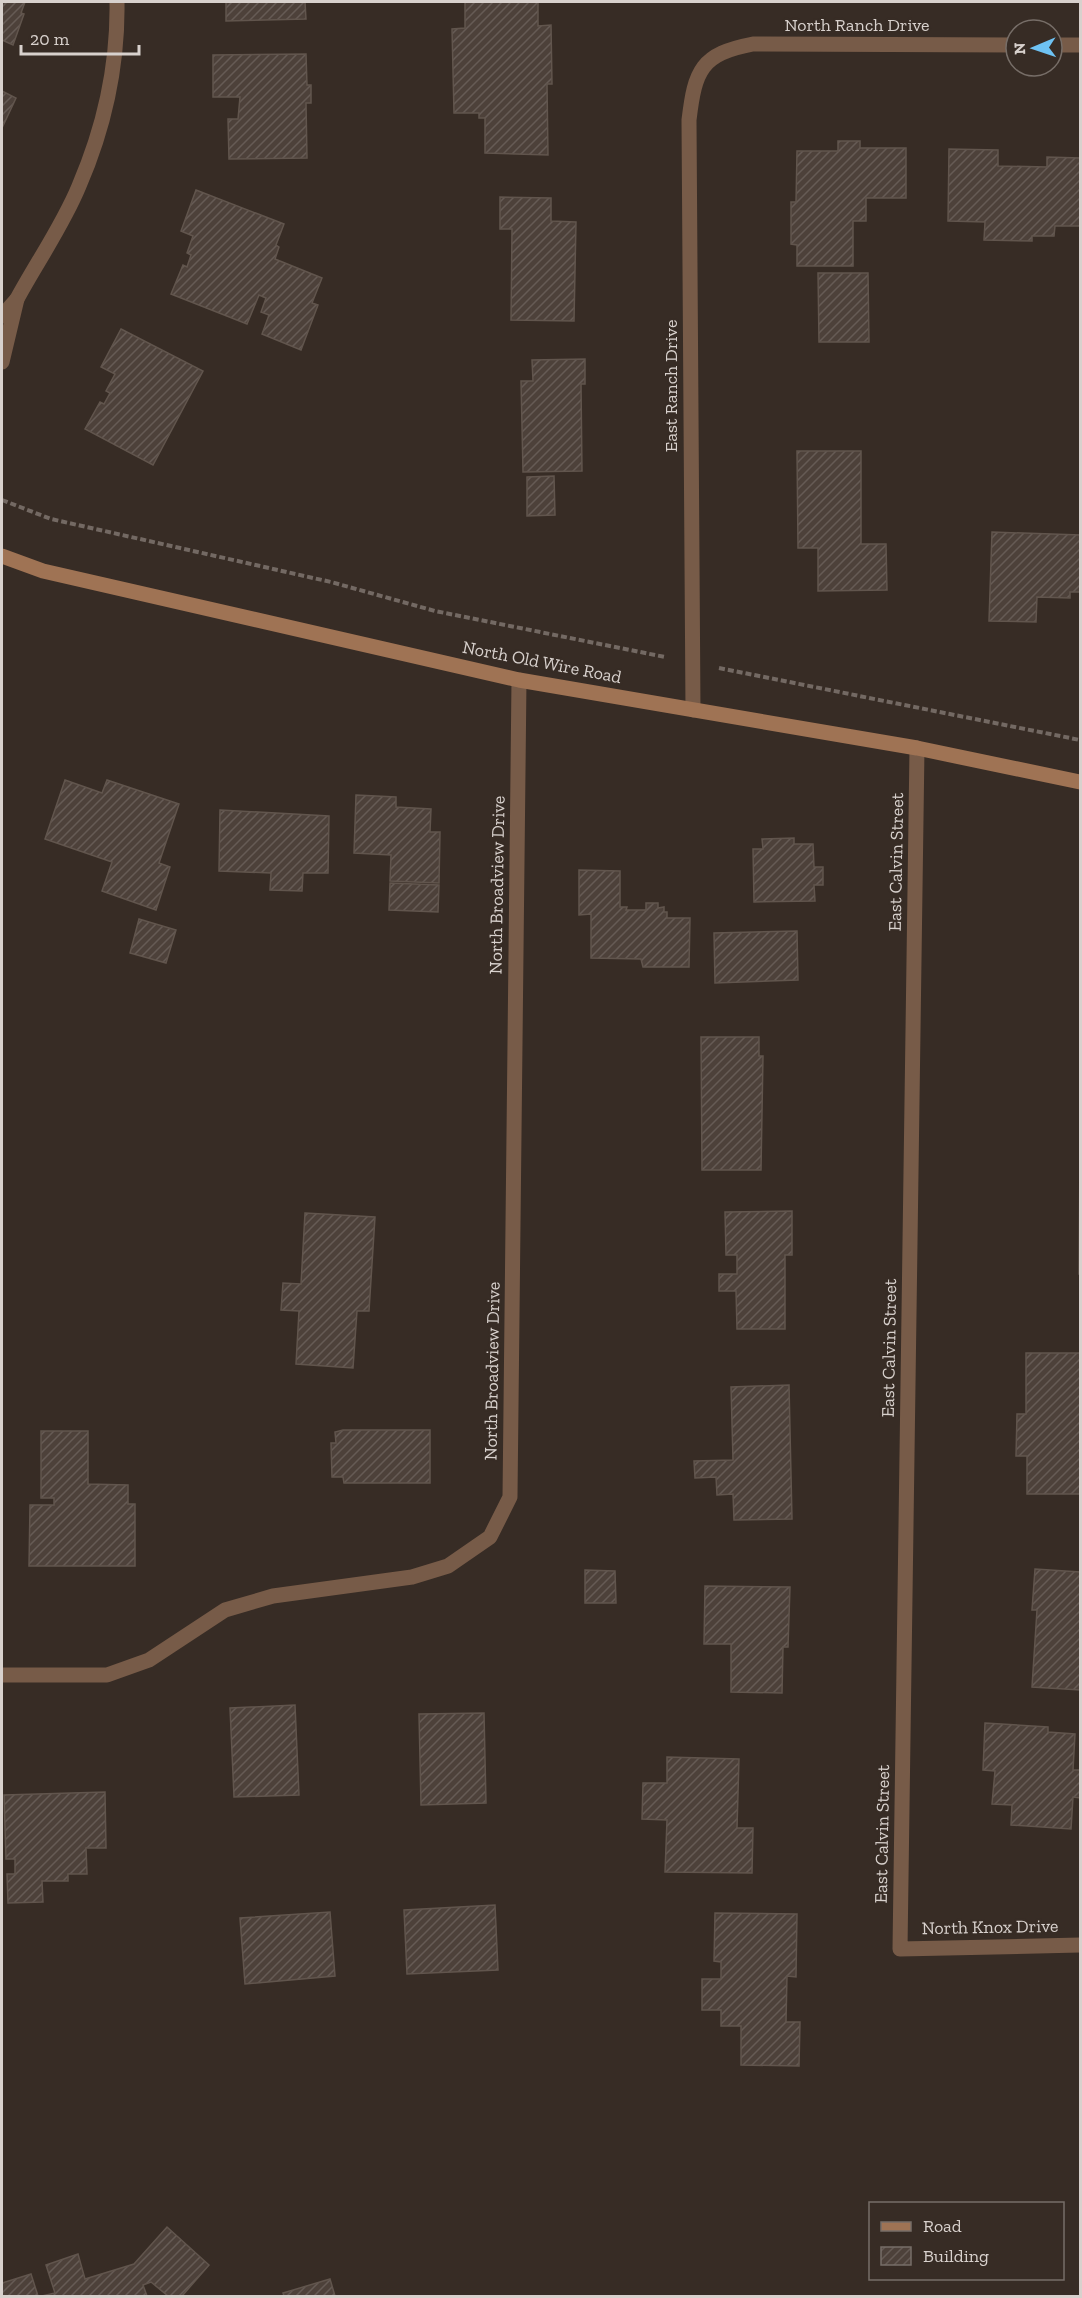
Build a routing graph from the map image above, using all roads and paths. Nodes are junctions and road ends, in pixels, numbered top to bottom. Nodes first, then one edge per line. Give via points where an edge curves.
1 (117, 2) edge
2 (1004, 45) edge
3 (1064, 45) edge
4 (1080, 45) edge
5 (703, 65) joint
6 (17, 299) junction
7 (2, 316) edge
8 (2, 362) edge
9 (2, 500) edge
10 (2, 556) edge
11 (693, 663) junction
12 (519, 680) junction
13 (693, 710) junction
14 (1080, 740) edge
15 (917, 748) junction
16 (1080, 782) edge
17 (2, 1676) edge
18 (1080, 1945) edge
19 (900, 1949) joint

1 - 6 street via 118,37 97,138 79,188
2 - 5 street, North Ranch Drive via 753,44 727,49
3 - 4 street
5 - 11 street, East Ranch Drive via 693,90 689,120
6 - 7 street
6 - 8 street
9 - 11 path via 51,519 331,582 435,611
10 - 12 street, North Old Wire Road via 42,571
11 - 13 street, East Ranch Drive
11 - 14 path
12 - 13 street, North Old Wire Road
12 - 17 street, North Broadview Drive via 510,1497 490,1537 448,1566 412,1577 273,1596 225,1610 149,1660 107,1675
13 - 15 street, North Old Wire Road
15 - 16 street, North Old Wire Road
15 - 19 street, East Calvin Street
18 - 19 street, North Knox Drive

